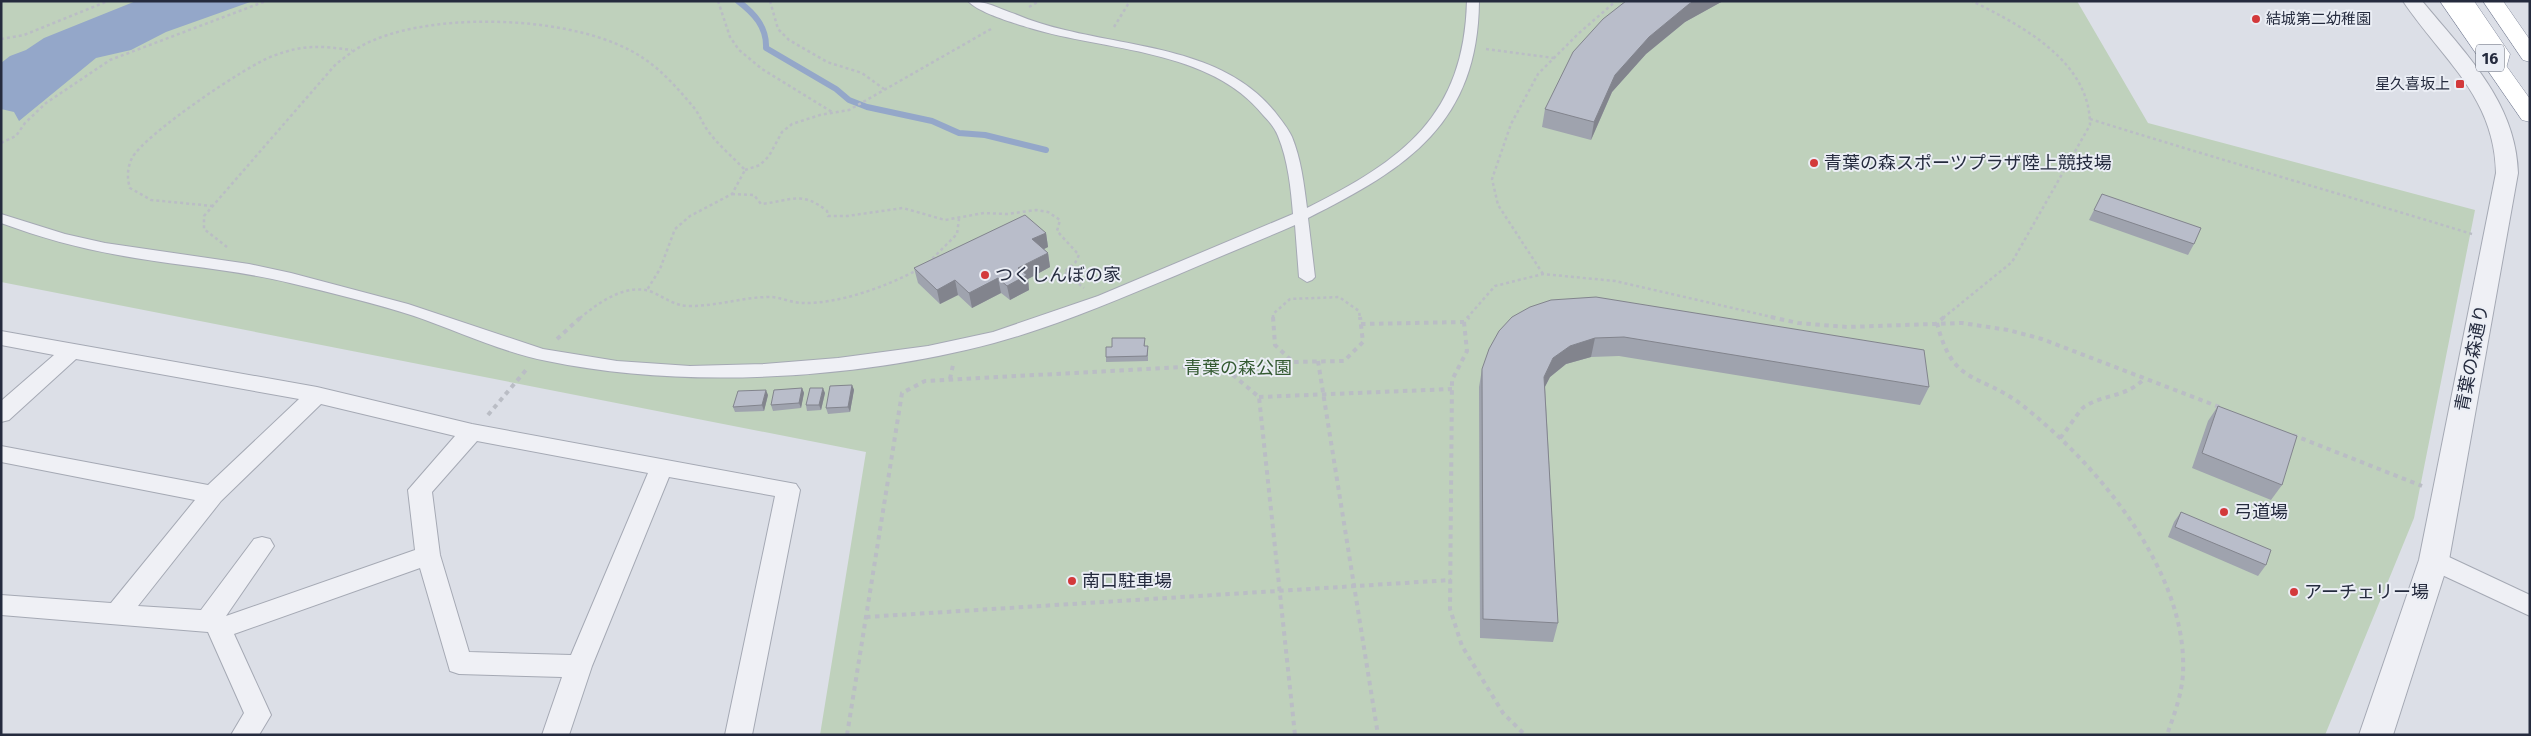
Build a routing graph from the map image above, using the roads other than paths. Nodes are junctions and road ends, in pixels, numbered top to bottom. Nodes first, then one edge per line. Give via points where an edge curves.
1 (974, 1) edge
2 (1473, 1) edge
3 (2412, 1) edge
4 (2450, 1) edge
5 (2464, 1) edge
6 (2493, 1) edge
7 (2530, 56) edge
8 (2496, 67) junction
9 (2530, 115) edge
10 (1, 218) edge
11 (1300, 218) junction
12 (1307, 277) dead end
13 (1, 338) edge
14 (70, 352) junction
15 (317, 395) junction
16 (1, 414) edge
17 (472, 432) junction
18 (1, 454) edge
19 (661, 468) junction
20 (213, 495) junction
21 (262, 546) dead end
22 (428, 555) junction
23 (2434, 560) junction
24 (1, 605) edge
25 (2530, 606) edge
26 (117, 614) junction
27 (213, 625) junction
28 (579, 666) junction
29 (244, 735) edge
30 (555, 735) edge
31 (738, 735) edge
32 (2376, 735) edge

1 - 11 street via 1010,18 1066,34 1179,58 1237,82 1267,106 1286,137
2 - 11 street via 1470,47 1454,96 1432,127 1391,163 1336,200
3 - 23 street, 青葉の森通り via 2484,94 2495,114 2507,153 2507,173
4 - 8 highway, 16
5 - 8 highway via 2499,54
6 - 7 highway
8 - 9 highway, 16
10 - 11 street via 43,234 118,251 286,277 414,311 541,354 631,370 710,373 789,369 900,357 1013,332 1100,301
11 - 12 street
13 - 14 street
14 - 15 street
14 - 16 street
15 - 17 street
15 - 20 street
17 - 19 street
17 - 22 street via 420,490
18 - 20 street
19 - 28 street
19 - 31 street via 788,490
20 - 26 street
21 - 27 street
22 - 27 street
22 - 28 street via 458,663
23 - 25 street
23 - 32 street, 青葉の森通り
24 - 26 street
26 - 27 street
27 - 29 street via 258,714
28 - 30 street

